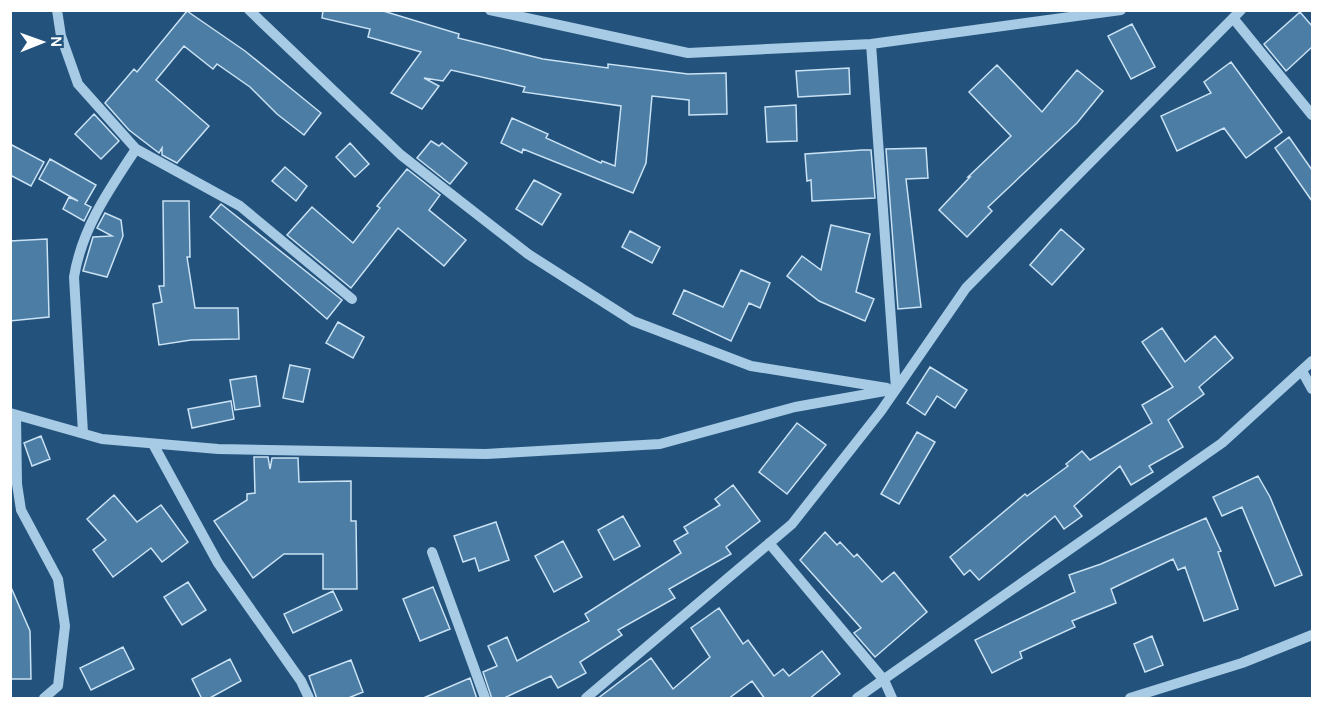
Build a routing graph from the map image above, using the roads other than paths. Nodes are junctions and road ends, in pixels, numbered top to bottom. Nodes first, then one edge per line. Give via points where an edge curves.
1 (57, 10) edge
2 (249, 10) edge
3 (490, 10) edge
4 (1121, 10) edge
5 (1237, 14) edge
6 (871, 44) junction
7 (1312, 115) edge
8 (136, 149) junction
9 (352, 299) dead end
10 (1312, 361) edge
11 (1302, 371) junction
12 (896, 389) junction
13 (1312, 389) edge
14 (13, 414) edge
15 (83, 433) junction
16 (153, 444) junction
17 (769, 543) junction
18 (432, 552) dead end
19 (1312, 635) edge
20 (884, 680) junction
21 (51, 697) edge
22 (309, 699) edge
23 (485, 699) edge
24 (586, 699) edge
25 (857, 699) edge
26 (892, 699) edge
27 (1130, 699) edge

1 - 8 street via 61,36 78,84
2 - 12 street via 401,155 528,254 633,321 751,366
3 - 6 street via 688,53
4 - 6 street
5 - 7 street
5 - 12 street via 966,288
6 - 12 street
8 - 9 street via 240,206
8 - 15 street via 98,207 78,252 74,277
10 - 11 street
11 - 13 street
11 - 20 street via 1222,443
12 - 16 street via 795,407 660,444 486,454 218,449
12 - 17 street via 792,524
14 - 15 street
14 - 21 street via 21,510 58,579 65,626 58,687
15 - 16 street
16 - 22 street via 218,563 301,681
17 - 20 street
17 - 24 street
18 - 23 street
19 - 27 street via 1242,663
20 - 25 street
20 - 26 street

